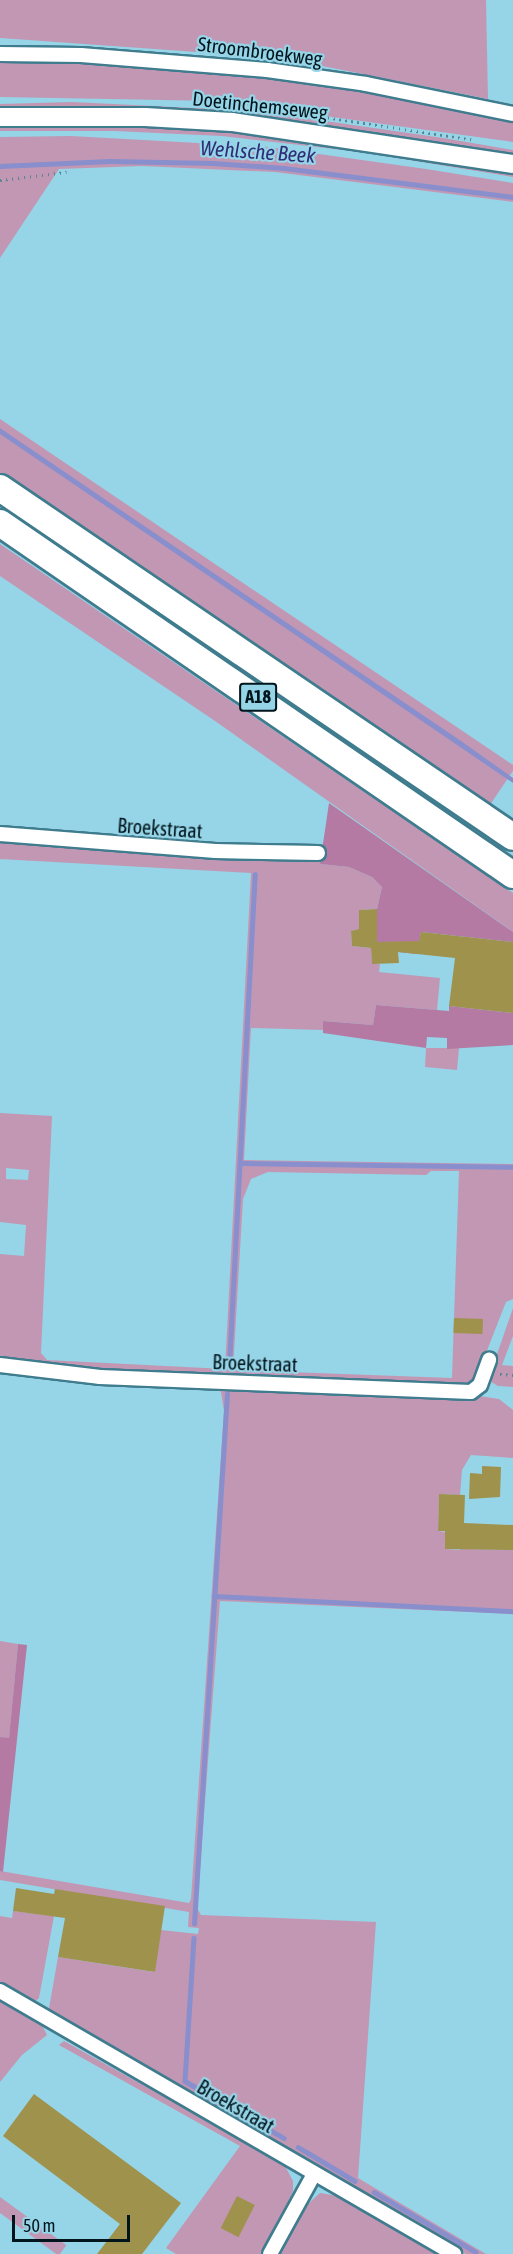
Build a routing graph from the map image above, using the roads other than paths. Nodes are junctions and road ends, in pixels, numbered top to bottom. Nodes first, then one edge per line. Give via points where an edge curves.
1 (0, 54) edge
2 (513, 114) edge
3 (0, 117) edge
4 (513, 164) edge
5 (0, 488) edge
6 (0, 523) edge
7 (0, 834) edge
8 (513, 837) edge
9 (318, 853) dead end
10 (513, 875) edge
11 (489, 1360) dead end
12 (0, 1365) edge
13 (0, 1991) edge
14 (314, 2174) junction
15 (270, 2254) edge
16 (454, 2254) edge

1 - 2 street, Stroombroekweg via 91,56 267,70 366,84
3 - 4 street, Doetinchemseweg via 145,117 243,123
5 - 8 highway, A18
6 - 10 highway, A18
7 - 9 street, Broekstraat via 203,850
11 - 12 street, Broekstraat via 480,1385 471,1392 100,1377
13 - 14 street, Broekstraat
14 - 15 street
14 - 16 street, Broekstraat

